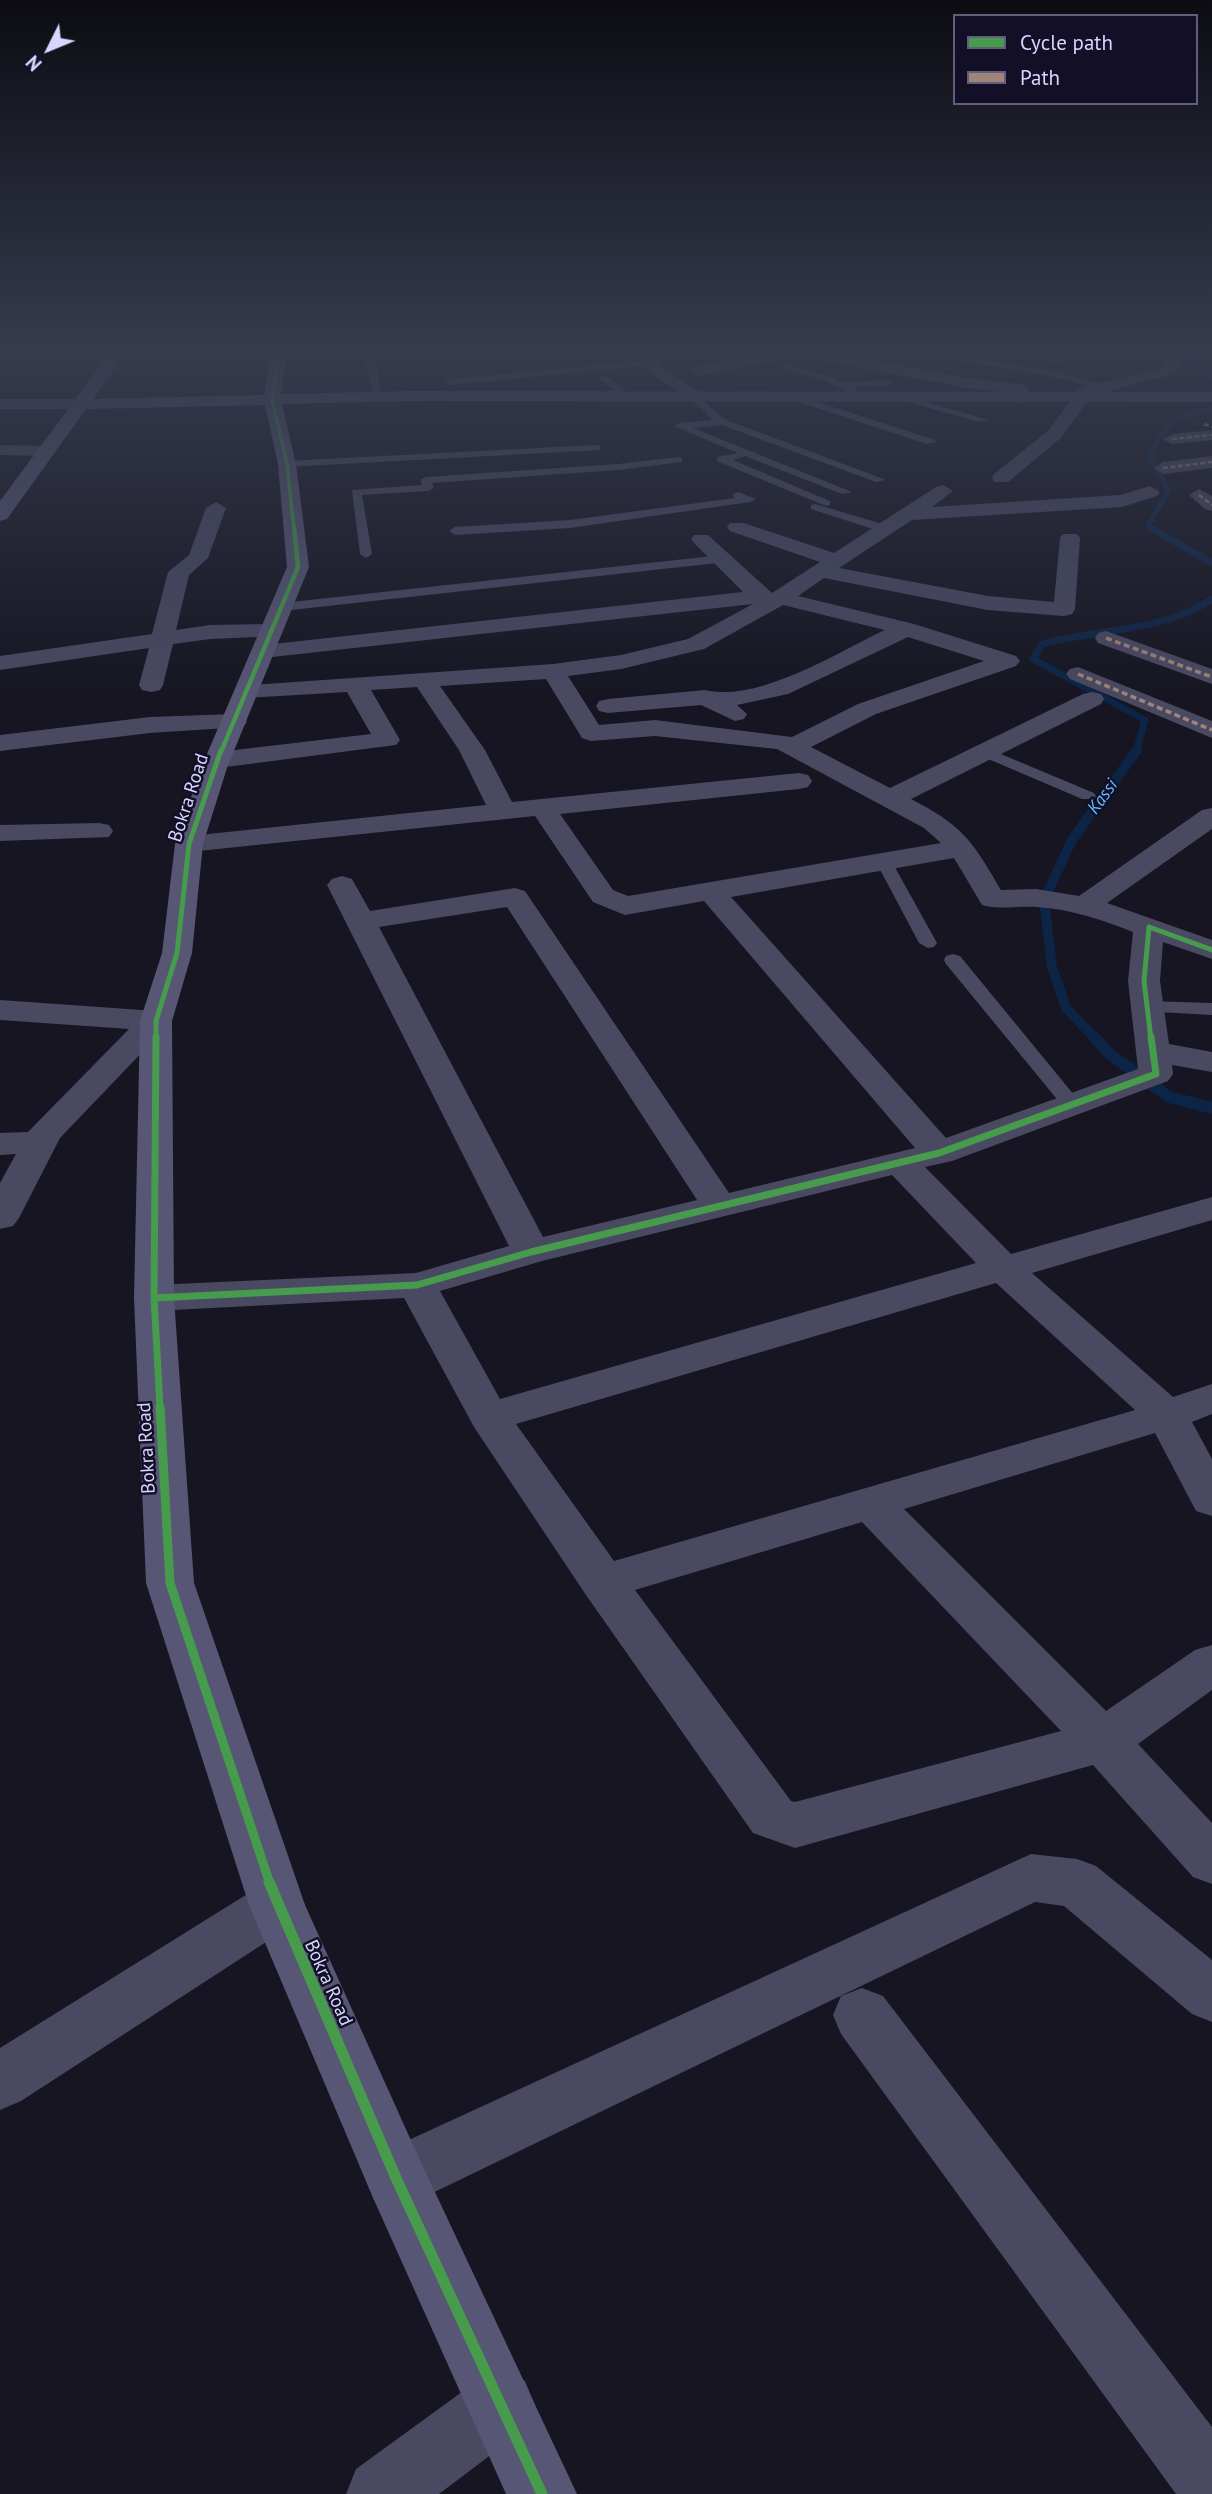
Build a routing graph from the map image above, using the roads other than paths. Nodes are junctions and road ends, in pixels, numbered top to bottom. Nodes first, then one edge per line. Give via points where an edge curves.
1 (18, 470) edge
2 (26, 470) edge
3 (288, 470) edge
4 (319, 470) edge
5 (408, 470) edge
6 (568, 470) edge
7 (748, 470) edge
8 (791, 470) edge
9 (854, 470) edge
10 (1010, 470) edge
11 (353, 477) junction
12 (1001, 478) dead end
13 (880, 480) dead end
14 (785, 486) junction
15 (0, 488) edge
16 (943, 491) dead end
17 (846, 492) dead end
18 (1150, 492) dead end
19 (1212, 493) edge
20 (820, 505) joint
21 (1212, 505) edge
22 (216, 508) dead end
23 (907, 514) junction
24 (0, 515) edge
25 (737, 527) dead end
26 (885, 529) junction
27 (455, 531) dead end
28 (1070, 538) dead end
29 (701, 539) dead end
30 (366, 554) dead end
31 (722, 559) junction
32 (828, 566) junction
33 (771, 599) junction
34 (906, 629) junction
35 (272, 630) junction
36 (1106, 638) dead end
37 (161, 639) junction
38 (0, 663) edge
39 (553, 671) junction
40 (1078, 674) dead end
41 (1212, 677) edge
42 (424, 679) junction
43 (355, 684) junction
44 (151, 685) dead end
45 (1092, 699) dead end
46 (714, 702) junction
47 (574, 709) junction
48 (233, 724) junction
49 (1212, 730) edge
50 (0, 743) edge
51 (787, 744) junction
52 (984, 752) junction
53 (799, 781) dead end
54 (1088, 796) dead end
55 (891, 798) junction
56 (542, 807) junction
57 (503, 811) junction
58 (1212, 816) edge
59 (99, 831) dead end
60 (0, 834) edge
61 (189, 844) junction
62 (963, 848) junction
63 (884, 862) junction
64 (342, 885) dead end
65 (719, 901) dead end
66 (1085, 905) junction
67 (361, 920) junction
68 (1149, 927) junction
69 (928, 943) dead end
70 (1212, 950) edge
71 (953, 960) dead end
72 (1148, 1007) junction
73 (1212, 1009) edge
74 (0, 1010) edge
75 (156, 1021) junction
76 (1154, 1052) junction
77 (1212, 1062) edge
78 (1072, 1105) junction
79 (40, 1142) junction
80 (0, 1144) edge
81 (939, 1153) junction
82 (900, 1163) junction
83 (719, 1206) junction
84 (1212, 1208) edge
85 (0, 1218) edge
86 (531, 1252) junction
87 (1003, 1268) junction
88 (417, 1285) junction
89 (154, 1298) junction
90 (1212, 1398) edge
91 (1167, 1415) junction
92 (489, 1417) junction
93 (1212, 1500) edge
94 (871, 1503) junction
95 (603, 1583) junction
96 (1212, 1664) edge
97 (1104, 1741) junction
98 (1212, 1860) edge
99 (277, 1905) junction
100 (1212, 1995) edge
101 (862, 2015) dead end
102 (0, 2081) edge
103 (396, 2178) junction
104 (501, 2405) junction
105 (1212, 2484) edge
106 (381, 2494) edge
107 (542, 2494) edge

1 - 15 street
2 - 24 street
3 - 35 street, Bokra Road via 298,567
4 - 11 lane
5 - 11 lane
6 - 11 lane via 426,480 428,488
7 - 14 lane
8 - 17 lane
9 - 13 lane
10 - 12 street
11 - 30 lane
14 - 20 lane
14 - 27 lane via 738,495 750,499 712,506 570,524
16 - 23 street
18 - 23 street via 1122,501
19 - 21 street via 1199,495
20 - 26 lane
22 - 37 street via 198,558 179,572
23 - 26 street
25 - 32 street
26 - 32 street
28 - 32 street via 1064,609 988,603
29 - 31 street
31 - 33 street
31 - 35 lane
32 - 33 street
33 - 34 street
33 - 35 street
33 - 39 street via 696,644 621,662
34 - 46 street via 779,689
34 - 51 street via 1008,661 867,709
35 - 37 street
35 - 48 street, Bokra Road
36 - 41 street
37 - 38 street
37 - 44 street
39 - 42 street
39 - 47 street
40 - 49 street
42 - 43 street
42 - 57 street via 472,750
43 - 48 street
43 - 48 street via 387,740
45 - 52 street
46 - 47 street via 705,697
46 - 51 street
47 - 51 street via 591,733 655,728
48 - 50 street via 150,724
48 - 61 street, Bokra Road
51 - 55 street
52 - 54 lane
52 - 55 street
53 - 56 street
55 - 62 street via 934,821
56 - 57 street
56 - 63 street via 604,896 625,906
57 - 61 street
58 - 66 street
59 - 60 street
61 - 75 street, Bokra Road via 177,953
62 - 63 street
62 - 66 street via 992,899 1029,895
63 - 69 lane
64 - 67 street
65 - 81 street
66 - 68 street
67 - 83 street via 515,897
67 - 86 street
68 - 70 street
68 - 72 street via 1144,981
71 - 78 lane
72 - 73 lane
72 - 76 street
74 - 75 street
75 - 79 street
75 - 89 street, Bokra Road
76 - 77 street
76 - 78 street via 1156,1074
78 - 81 street
79 - 80 street
79 - 85 street
81 - 82 street
82 - 83 street
82 - 87 street
83 - 86 street
84 - 87 street
86 - 88 street
87 - 91 street
87 - 92 street
88 - 89 street
88 - 92 street
89 - 99 street, Bokra Road via 170,1583
90 - 91 street
91 - 93 street
91 - 94 street
92 - 95 street
94 - 95 street
94 - 97 street
95 - 97 street via 772,1817 795,1825
96 - 97 street
97 - 98 street
99 - 102 street
99 - 103 street, Bokra Road
100 - 103 street via 1077,1883 1031,1878
101 - 105 street
103 - 104 street, Bokra Road
104 - 106 street
104 - 107 street, Bokra Road

